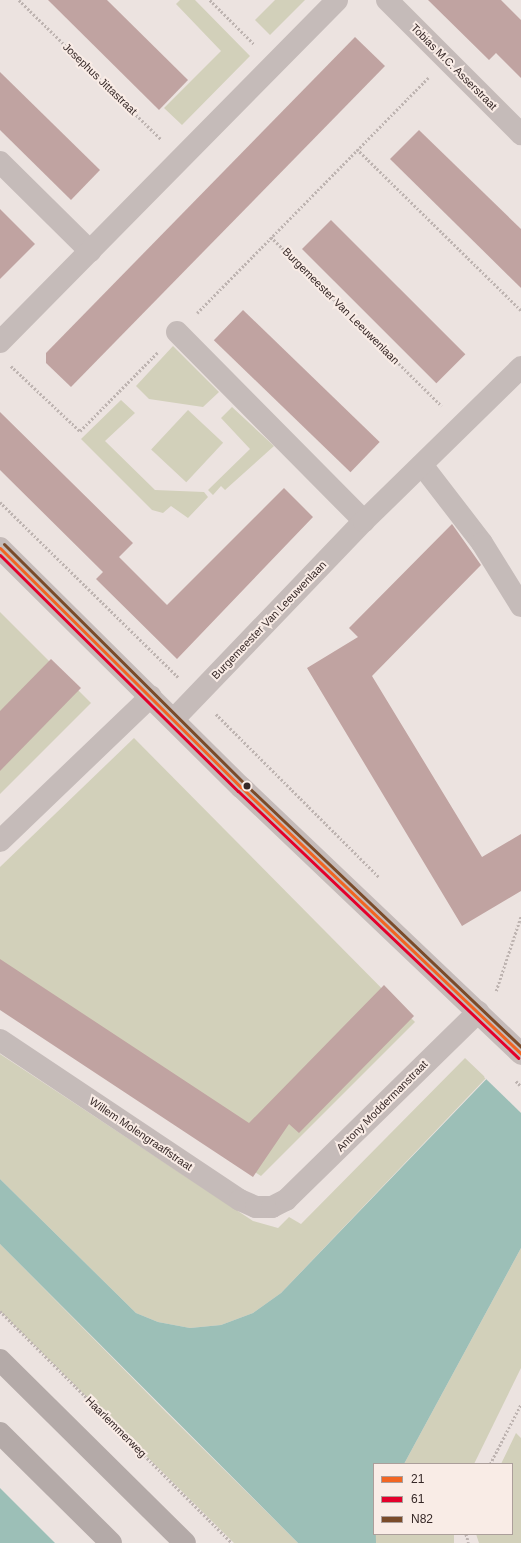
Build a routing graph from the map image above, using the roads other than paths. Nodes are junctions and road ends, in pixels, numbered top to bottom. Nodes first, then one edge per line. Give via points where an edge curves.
1 (337, 0) edge
2 (387, 0) edge
3 (521, 134) edge
4 (0, 162) edge
5 (90, 251) junction
6 (177, 332) road end
7 (3, 352) edge
8 (521, 367) edge
9 (422, 465) junction
10 (364, 521) junction
11 (0, 548) edge
12 (521, 606) edge
13 (151, 696) junction
14 (174, 719) junction
15 (0, 841) edge
16 (478, 1012) junction
17 (0, 1040) edge
18 (521, 1054) edge
19 (286, 1200) joint
20 (0, 1360) edge
21 (0, 1433) edge
22 (111, 1543) edge
23 (185, 1543) edge

1 - 5 street
2 - 3 street, Tobias M.C. Asserstraat
4 - 5 street
5 - 7 street
6 - 10 street
8 - 9 street, Burgemeester Van Leeuwenlaan
9 - 10 street, Burgemeester Van Leeuwenlaan
9 - 12 street via 482,543
10 - 14 street, Burgemeester Van Leeuwenlaan
11 - 13 street
13 - 14 street
13 - 15 street
14 - 16 street via 346,889
16 - 18 street
16 - 19 street, Antony Moddermanstraat
17 - 19 street, Willem Molengraaffstraat via 240,1200 256,1207 272,1207
20 - 23 main road
21 - 22 main road

